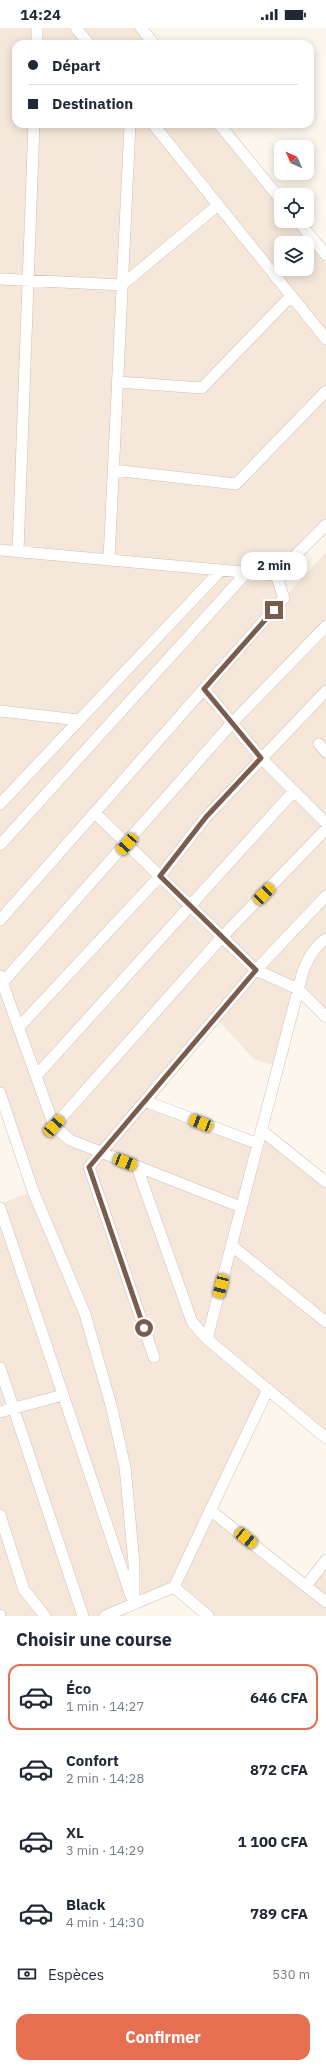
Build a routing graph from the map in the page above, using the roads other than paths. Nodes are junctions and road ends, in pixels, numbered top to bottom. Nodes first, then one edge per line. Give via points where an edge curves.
1 (37, 28) edge
2 (76, 28) edge
3 (141, 28) edge
4 (36, 40) edge
5 (85, 40) edge
6 (151, 40) edge
7 (34, 128) edge
8 (130, 128) edge
9 (156, 128) edge
10 (222, 128) edge
11 (274, 191) edge
12 (218, 205) junction
13 (304, 228) edge
14 (326, 255) edge
15 (0, 279) edge
16 (28, 281) junction
17 (122, 285) junction
18 (292, 296) junction
19 (326, 339) edge
20 (118, 382) junction
21 (326, 391) edge
22 (114, 470) junction
23 (326, 525) edge
24 (0, 550) edge
25 (18, 552) junction
26 (109, 560) junction
27 (221, 570) junction
28 (246, 572) junction
29 (276, 575) junction
30 (326, 626) edge
31 (204, 689) junction
32 (326, 691) edge
33 (0, 711) edge
34 (80, 720) junction
35 (232, 723) junction
36 (261, 758) junction
37 (294, 791) junction
38 (2, 799) edge
39 (95, 813) junction
40 (326, 823) edge
41 (326, 829) edge
42 (127, 844) junction
43 (0, 845) edge
44 (160, 876) junction
45 (326, 896) edge
46 (191, 906) junction
47 (0, 920) edge
48 (222, 937) junction
49 (326, 939) edge
50 (256, 970) junction
51 (1, 979) edge
52 (298, 989) junction
53 (4, 998) edge
54 (326, 1017) edge
55 (19, 1027) junction
56 (36, 1076) junction
57 (0, 1093) edge
58 (145, 1101) junction
59 (54, 1126) junction
60 (261, 1130) junction
61 (258, 1144) junction
62 (101, 1152) junction
63 (137, 1167) junction
64 (326, 1182) edge
65 (241, 1207) junction
66 (0, 1208) edge
67 (231, 1245) junction
68 (326, 1322) edge
69 (207, 1339) junction
70 (154, 1357) dead end
71 (0, 1368) edge
72 (268, 1390) junction
73 (63, 1395) junction
74 (13, 1408) junction
75 (0, 1412) edge
76 (326, 1438) edge
77 (210, 1510) junction
78 (0, 1515) edge
79 (326, 1560) edge
80 (306, 1586) junction
81 (174, 1587) junction
82 (326, 1602) edge
83 (134, 1604) junction
84 (44, 1616) edge
85 (82, 1616) edge
86 (105, 1616) edge
87 (208, 1616) edge

1 - 4 street
2 - 5 street
3 - 6 street
7 - 16 street
8 - 17 street
9 - 12 street
10 - 11 street
12 - 17 street
12 - 18 street
13 - 14 street
15 - 16 street
16 - 17 street
16 - 25 street
17 - 20 street
18 - 19 street
18 - 20 street via 202,388
20 - 22 street
21 - 22 street via 236,484
22 - 26 street
23 - 29 street
24 - 25 street
25 - 26 street
26 - 27 street
27 - 28 street
27 - 34 street
28 - 29 street
28 - 43 street
29 - 31 street via 284,598
30 - 35 street
31 - 35 street
31 - 39 street
32 - 36 street
33 - 34 street
34 - 38 street
35 - 36 street
35 - 42 street
36 - 37 street
36 - 44 street via 206,817
37 - 40 street
37 - 46 street
39 - 42 street
39 - 47 street
41 - 48 street
42 - 44 street
42 - 51 street
44 - 46 street
44 - 55 street
45 - 50 street
46 - 48 street
46 - 56 street
48 - 50 street
48 - 59 street
49 - 52 street via 318,944 309,956
50 - 52 street
50 - 58 street
51 - 53 street
52 - 54 street
52 - 60 street
53 - 55 street
55 - 56 street
56 - 59 street
57 - 83 street via 33,1191 85,1314 111,1405 124,1467 134,1563
58 - 61 street
58 - 62 street
59 - 62 street via 70,1140
60 - 61 street
60 - 64 street
61 - 65 street
62 - 63 street
62 - 70 street via 89,1167
63 - 65 street
63 - 69 street via 192,1322
65 - 67 street
66 - 73 street
67 - 68 street
67 - 69 street
69 - 72 street
71 - 74 street
72 - 76 street
72 - 77 street
73 - 74 street
73 - 83 street
74 - 75 street
74 - 85 street
77 - 80 street
77 - 81 street
78 - 84 street via 24,1590
79 - 80 street
80 - 82 street
81 - 83 street
81 - 87 street
83 - 86 street

